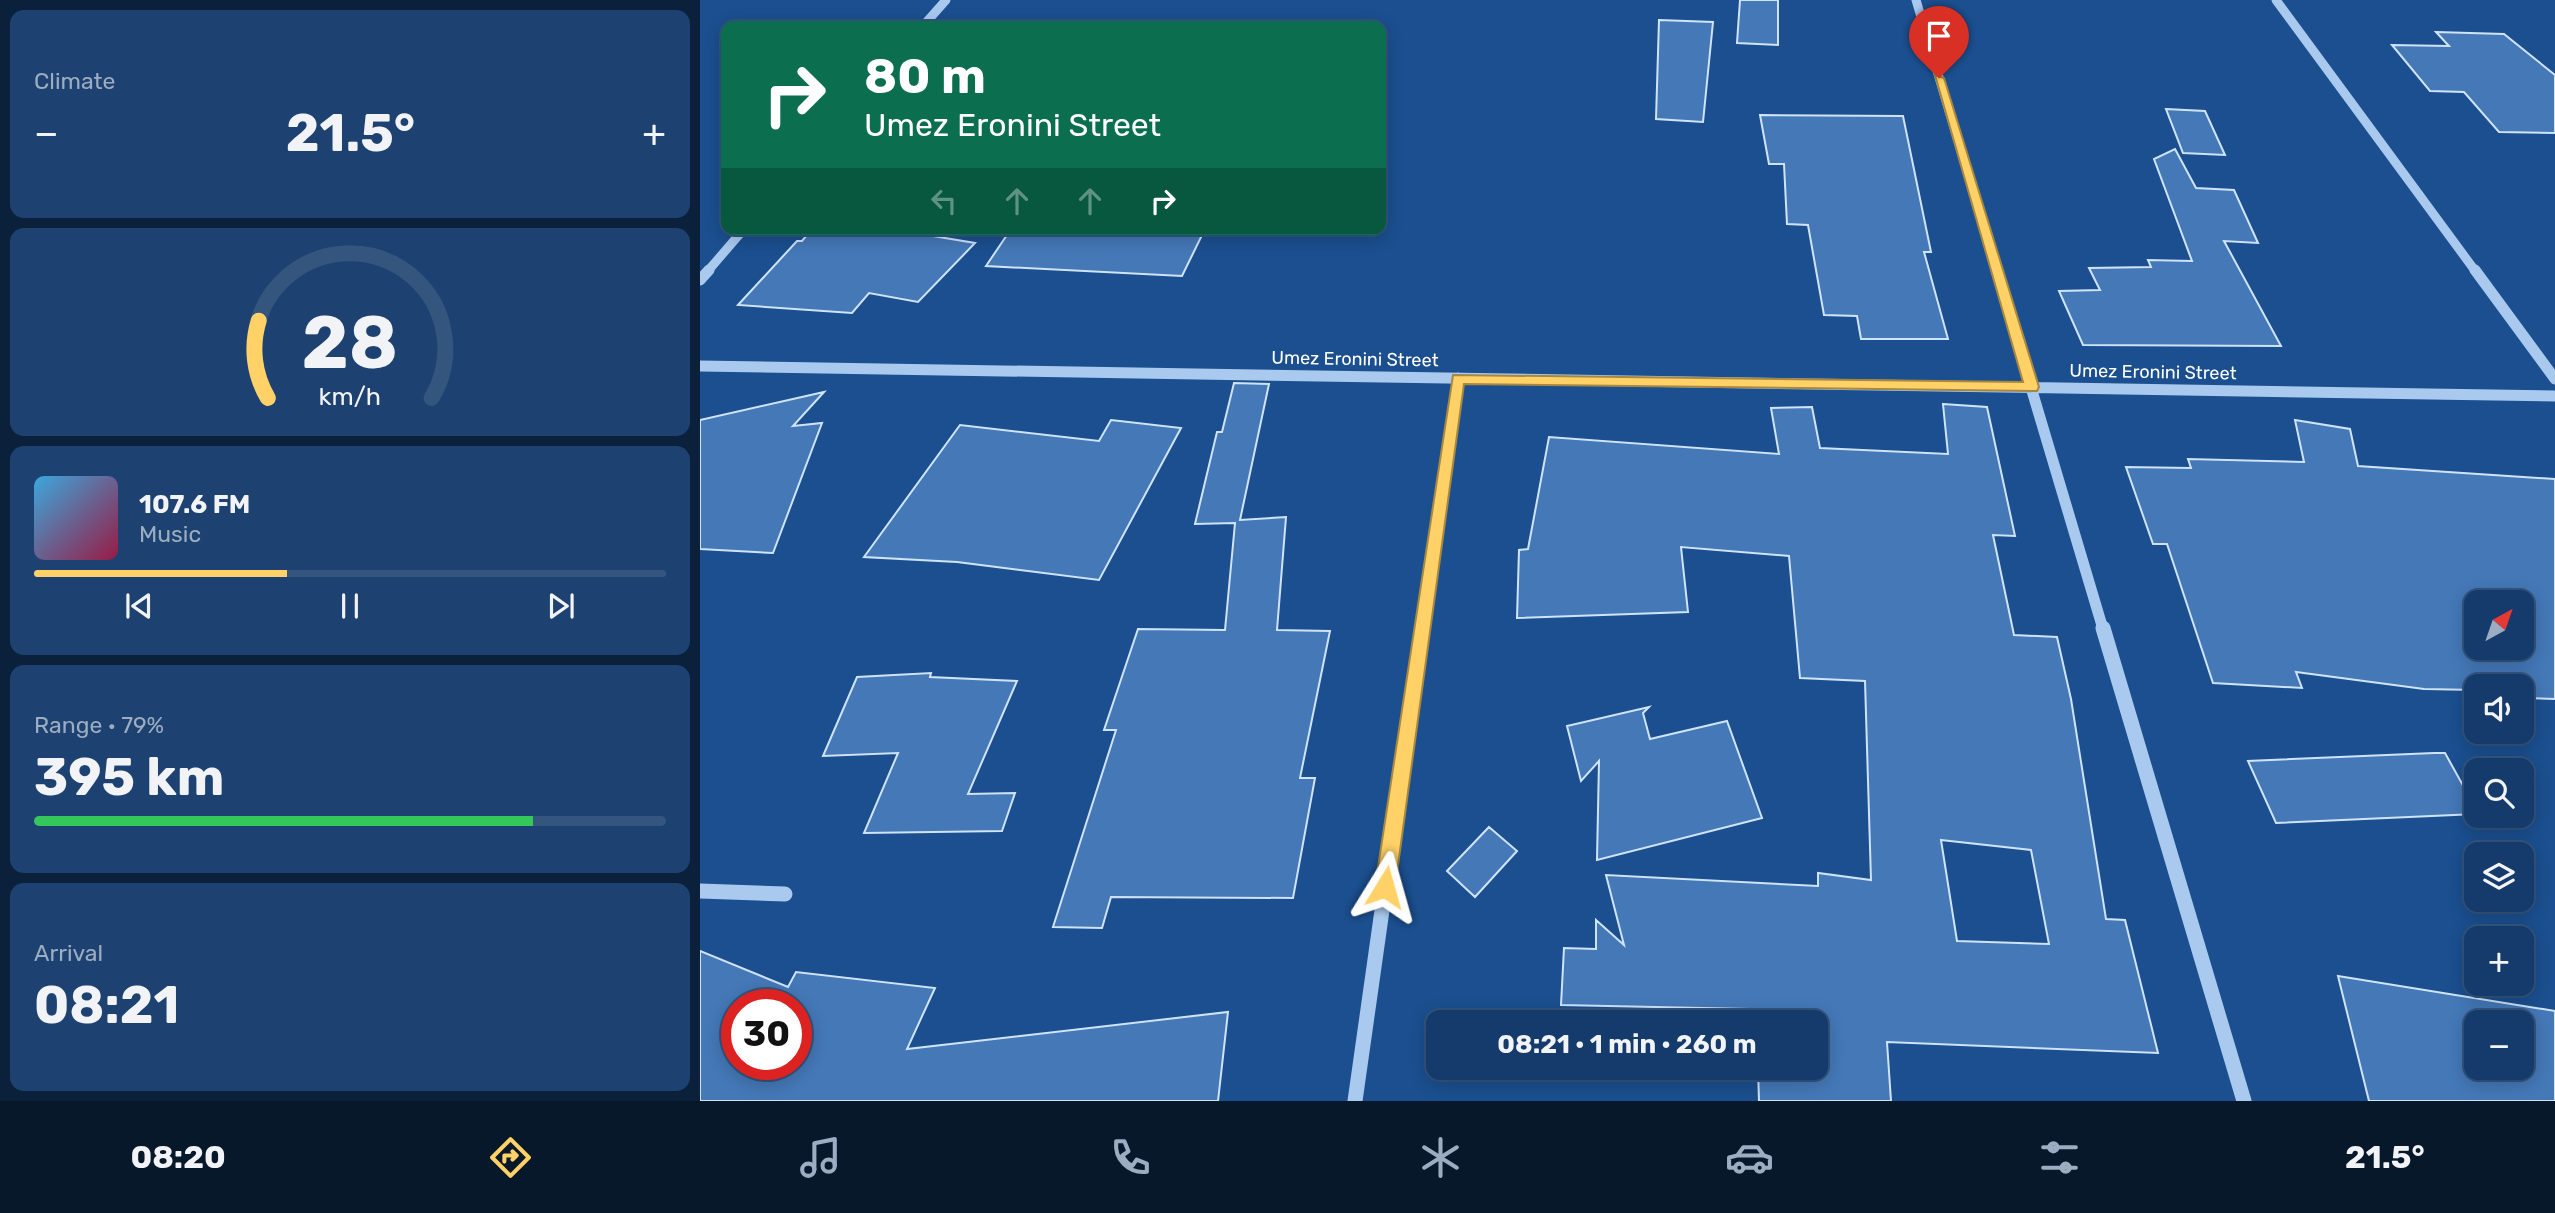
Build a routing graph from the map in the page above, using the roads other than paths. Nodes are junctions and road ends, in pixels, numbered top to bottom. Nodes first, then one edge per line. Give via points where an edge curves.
1 (946, 0) edge
2 (1916, 0) edge
3 (2276, 0) edge
4 (927, 21) edge
5 (739, 235) edge
6 (700, 280) edge
7 (700, 366) edge
8 (1458, 379) junction
9 (2555, 379) edge
10 (2032, 387) junction
11 (2555, 396) edge
12 (700, 891) edge
13 (785, 894) dead end
14 (1355, 1101) edge
15 (2244, 1101) edge

1 - 4 street
2 - 10 street
3 - 9 street
5 - 6 street
7 - 8 street, Umez Eronini Street
8 - 10 street, Umez Eronini Street
8 - 14 street
10 - 11 street, Umez Eronini Street
10 - 15 street
12 - 13 street

